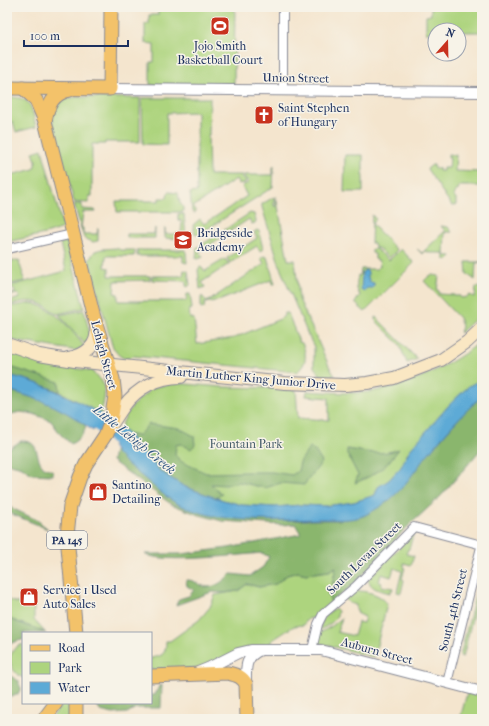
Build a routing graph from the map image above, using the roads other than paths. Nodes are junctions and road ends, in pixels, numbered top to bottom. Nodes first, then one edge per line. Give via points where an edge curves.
1 (111, 7) edge
2 (283, 7) edge
3 (7, 88) edge
4 (23, 88) junction
5 (80, 89) junction
6 (110, 89) junction
7 (283, 90) junction
8 (482, 92) edge
9 (45, 121) junction
10 (73, 234) junction
11 (7, 249) edge
12 (93, 314) junction
13 (482, 328) edge
14 (7, 344) edge
15 (49, 357) junction
16 (108, 363) junction
17 (222, 377) junction
18 (112, 422) junction
19 (482, 544) edge
20 (76, 632) edge
21 (264, 649) junction
22 (312, 650) junction
23 (191, 675) junction
24 (152, 676) edge
25 (447, 683) junction
26 (246, 684) junction
27 (482, 692) edge
28 (55, 704) edge
29 (76, 704) edge
30 (44, 719) edge
31 (76, 719) edge
32 (247, 719) edge

1 - 6 main road
2 - 7 street
3 - 4 main road
4 - 5 main road
4 - 9 main road, Lehigh Street / PA 145 via 36,100
5 - 6 main road
5 - 9 main road via 57,95 48,108
6 - 7 street, Union Street
7 - 8 street, Union Street
9 - 10 main road, Lehigh Street / PA 145
10 - 11 street
10 - 12 main road, Lehigh Street / PA 145
12 - 15 main road via 96,335 92,347 75,357
12 - 16 main road, Lehigh Street / PA 145
13 - 17 main road, Martin Luther King Junior Drive via 441,360 394,378 329,386
14 - 15 main road, Martin Luther King Junior Drive
15 - 16 main road, Martin Luther King Junior Drive
16 - 17 main road, Martin Luther King Junior Drive
16 - 18 main road, Lehigh Street / PA 145 via 115,396
17 - 18 main road via 177,377 154,382 137,392
18 - 20 main road, Lehigh Street / PA 145 via 80,477 68,521
19 - 22 street, South Levan Street via 414,527 356,586 323,614
19 - 25 street, South 4th Street
21 - 22 street, Auburn Street
21 - 23 street, Auburn Street via 238,653
21 - 26 street via 250,656
22 - 25 street, Auburn Street via 321,650
23 - 24 main road
23 - 26 main road via 228,673 237,675
25 - 27 street, Auburn Street
26 - 32 main road
28 - 30 main road
29 - 31 main road

